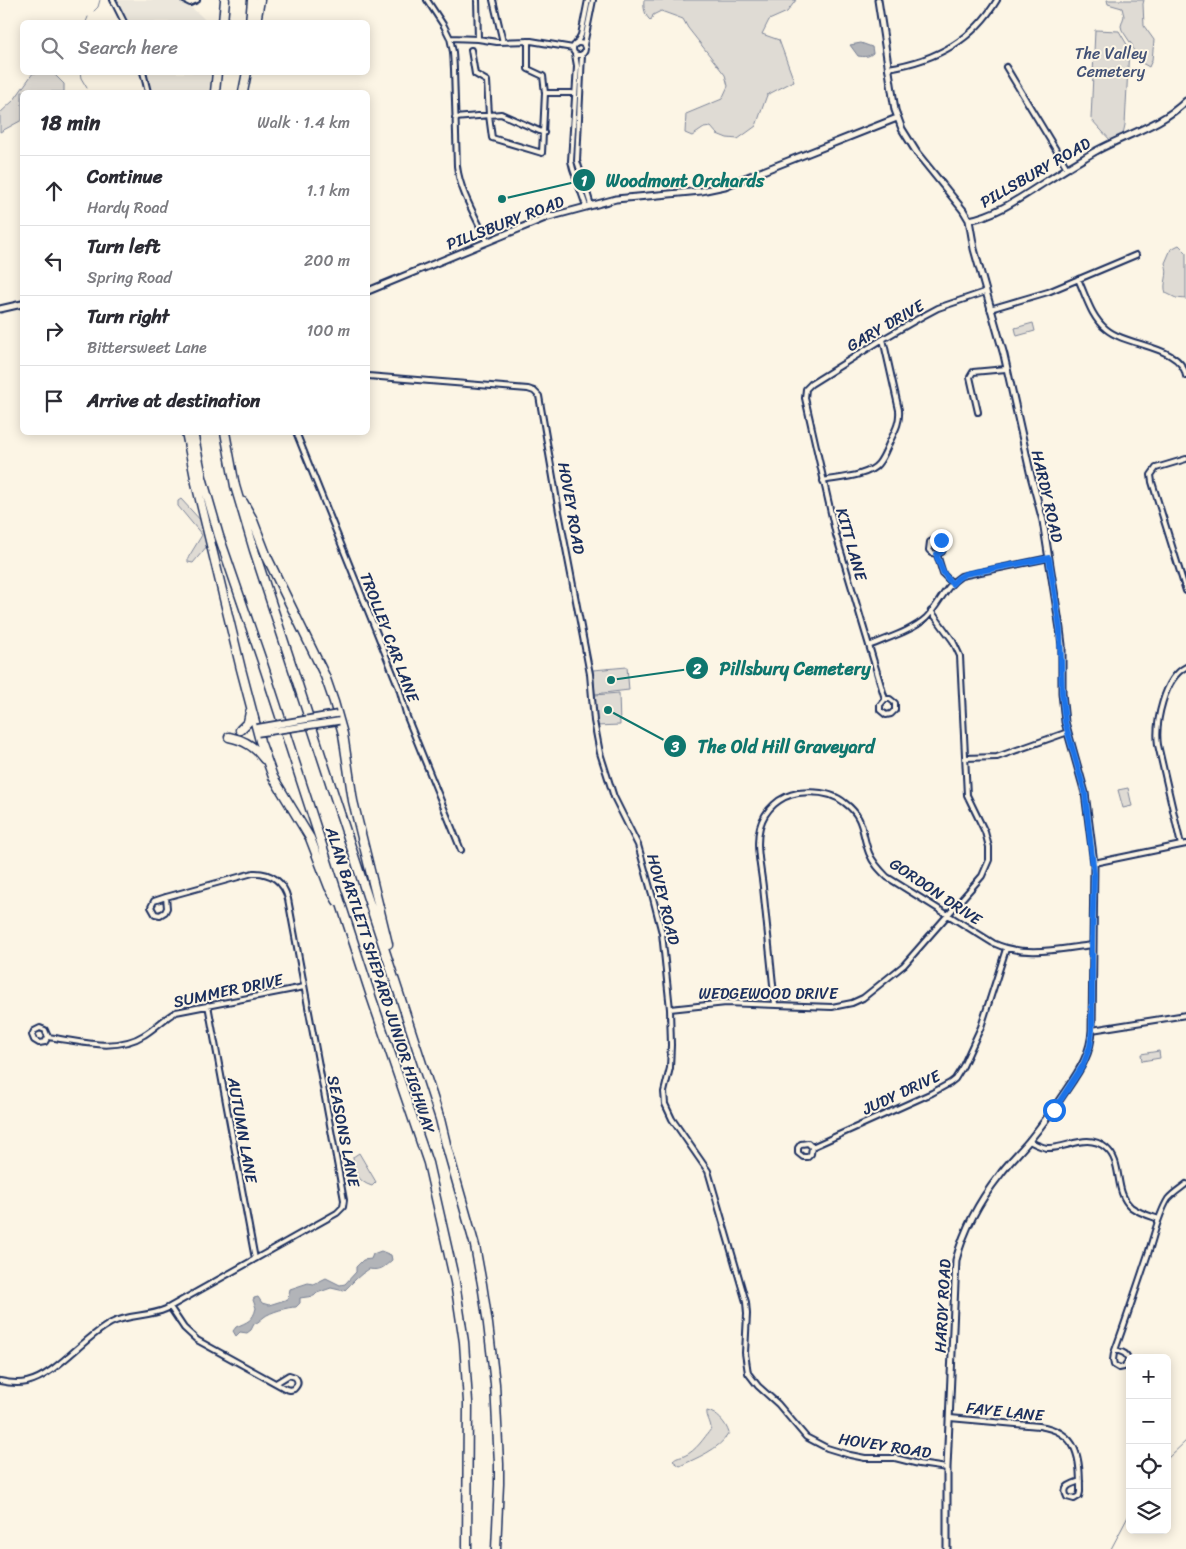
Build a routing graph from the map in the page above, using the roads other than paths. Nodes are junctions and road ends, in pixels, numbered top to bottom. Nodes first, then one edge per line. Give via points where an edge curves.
1 (113, 0) edge
2 (184, 0) edge
3 (197, 0) edge
4 (225, 0) edge
5 (252, 0) edge
6 (260, 0) edge
7 (427, 0) edge
8 (477, 0) edge
9 (493, 0) edge
10 (588, 0) edge
11 (593, 0) edge
12 (878, 0) edge
13 (997, 0) edge
14 (123, 20) edge
15 (223, 20) edge
16 (250, 20) edge
17 (256, 20) edge
18 (450, 38) junction
19 (478, 39) junction
20 (528, 41) junction
21 (503, 42) junction
22 (576, 44) junction
23 (584, 45) junction
24 (573, 48) junction
25 (471, 50) dead end
26 (575, 54) junction
27 (582, 54) junction
28 (1006, 67) dead end
29 (888, 68) junction
30 (144, 75) edge
31 (217, 75) edge
32 (246, 75) edge
33 (148, 90) edge
34 (215, 90) edge
35 (243, 90) edge
36 (544, 93) junction
37 (572, 93) dead end
38 (1186, 101) edge
39 (489, 115) junction
40 (455, 118) junction
41 (897, 118) junction
42 (544, 133) junction
43 (1067, 168) junction
44 (588, 206) junction
45 (969, 220) junction
46 (487, 241) junction
47 (1136, 255) dead end
48 (1078, 279) junction
49 (370, 290) edge
50 (985, 292) junction
51 (20, 304) edge
52 (0, 309) edge
53 (990, 309) junction
54 (884, 339) junction
55 (1006, 368) junction
56 (370, 376) edge
57 (1186, 376) edge
58 (806, 392) joint
59 (978, 412) dead end
60 (187, 435) edge
61 (194, 435) edge
62 (226, 435) edge
63 (297, 435) edge
64 (1186, 459) edge
65 (823, 481) junction
66 (237, 493) junction
67 (937, 554) junction
68 (1049, 558) junction
69 (952, 584) junction
70 (1186, 591) edge
71 (931, 611) junction
72 (869, 646) junction
73 (1186, 667) edge
74 (885, 699) junction
75 (250, 705) junction
76 (338, 718) junction
77 (240, 730) dead end
78 (257, 730) junction
79 (1068, 732) junction
80 (229, 737) dead end
81 (965, 758) junction
82 (270, 768) junction
83 (1184, 844) edge
84 (461, 850) dead end
85 (1094, 863) junction
86 (166, 898) junction
87 (342, 908) junction
88 (947, 915) junction
89 (1092, 944) junction
90 (1006, 949) junction
91 (388, 956) junction
92 (304, 987) junction
93 (775, 1004) junction
94 (208, 1005) junction
95 (670, 1009) junction
96 (1186, 1015) edge
97 (1092, 1030) junction
98 (48, 1037) junction
99 (1029, 1141) junction
100 (812, 1147) dead end
101 (1186, 1184) edge
102 (1159, 1219) junction
103 (255, 1260) junction
104 (170, 1307) junction
105 (1116, 1350) junction
106 (0, 1381) edge
107 (276, 1383) junction
108 (950, 1418) junction
109 (947, 1468) junction
110 (1080, 1481) junction
111 (467, 1549) edge
112 (496, 1549) edge
113 (948, 1549) edge

1 - 14 street
2 - 3 street via 190,4
4 - 15 highway
5 - 16 highway
6 - 17 highway
7 - 18 street
8 - 19 street
9 - 21 street
10 - 22 street
11 - 23 street
12 - 29 street
13 - 29 street via 979,25 956,45 925,60
18 - 19 street
18 - 40 street via 454,59
19 - 21 street
20 - 21 street
20 - 24 street
20 - 36 street via 528,69 543,76
22 - 23 street
22 - 24 street
23 - 27 street
24 - 26 street
25 - 39 street via 475,74 488,81
26 - 27 street
26 - 44 street via 571,161
27 - 44 street via 576,161
28 - 43 street
29 - 41 street
30 - 33 street
31 - 34 highway
32 - 35 highway
36 - 37 street
36 - 42 street
38 - 43 street, PILLSBURY ROAD via 1162,119
39 - 40 street
39 - 42 street via 501,114
39 - 42 street via 492,138 542,153
40 - 46 street via 457,171
41 - 44 street, PILLSBURY ROAD via 725,186 621,198
41 - 45 street, PILLSBURY ROAD via 908,140
43 - 45 street, PILLSBURY ROAD via 1000,210
44 - 46 street, PILLSBURY ROAD via 545,218
45 - 50 street, HARDY ROAD
46 - 49 street, PILLSBURY ROAD
47 - 48 street
48 - 53 street via 1048,292
48 - 57 street via 1103,327 1119,338 1173,356 1182,364
50 - 53 street, HARDY ROAD
50 - 54 street, GARY DRIVE via 938,308
51 - 52 street
53 - 55 street, HARDY ROAD
54 - 58 street, GARY DRIVE via 811,384
54 - 65 street via 899,410 896,429 875,467 863,473
55 - 59 street via 971,374
55 - 68 street, HARDY ROAD
56 - 95 street, HOVEY ROAD via 528,389 539,396 590,674 598,742 614,797 638,845 654,898 664,943
58 - 65 street, KITT LANE
60 - 75 highway
61 - 87 highway, ALAN BARTLETT SHEPARD JUNIOR HIGHWAY via 219,536
62 - 66 highway, ALAN BARTLETT SHEPARD JUNIOR HIGHWAY
63 - 84 street, TROLLEY CAR LANE
64 - 70 street via 1156,468 1151,475
65 - 72 street, KITT LANE
66 - 76 highway via 252,518 267,557 324,676
66 - 91 highway, ALAN BARTLETT SHEPARD JUNIOR HIGHWAY
67 - 67 street via 944,546 936,538 928,547
67 - 69 street via 944,574
68 - 69 street via 965,574
68 - 79 street, HARDY ROAD via 1060,629 1062,693
69 - 71 street
71 - 72 street via 914,626
71 - 81 street, WEDGEWOOD DRIVE via 960,656
72 - 74 street, KITT LANE
73 - 83 street via 1177,672 1169,686 1156,733
74 - 74 street, KITT LANE via 880,710 889,715 896,705
75 - 77 highway via 248,722
75 - 78 highway
76 - 78 main road, bridge
76 - 91 highway via 355,810 388,940
78 - 82 highway
79 - 81 street via 997,757
79 - 85 street, HARDY ROAD via 1085,793
80 - 82 highway via 255,748
81 - 88 street, WEDGEWOOD DRIVE via 967,795 988,839 990,854 982,876
82 - 87 highway via 310,838 329,887
83 - 85 street
85 - 89 street, HARDY ROAD
86 - 86 street via 166,912 155,914 152,904
86 - 92 street, SEASONS LANE via 253,873 275,878 283,886 288,899
87 - 111 highway, ALAN BARTLETT SHEPARD JUNIOR HIGHWAY via 428,1164 455,1282 468,1402
88 - 90 street, GORDON DRIVE
88 - 93 street, WEDGEWOOD DRIVE via 904,966 858,1001 832,1007
88 - 93 street, GORDON DRIVE via 894,882 878,868 870,855 860,820 847,804 818,792 786,797 767,812 759,834
89 - 90 street, GORDON DRIVE via 1030,952
89 - 97 street, HARDY ROAD
90 - 100 street, JUDY DRIVE via 981,1027 955,1079 932,1093
91 - 112 highway, ALAN BARTLETT SHEPARD JUNIOR HIGHWAY via 440,1119 475,1246 482,1284 496,1405 499,1484
92 - 94 street, SUMMER DRIVE
92 - 103 street, SEASONS LANE via 343,1207 337,1214
93 - 95 street, WEDGEWOOD DRIVE via 726,1003
94 - 98 street, SUMMER DRIVE via 176,1012 128,1043 108,1045
94 - 103 street, AUTUMN LANE
95 - 109 street, HOVEY ROAD via 671,1060 664,1101 669,1114 710,1176 746,1302 748,1373 800,1431 822,1446 858,1457 895,1458
96 - 97 street
97 - 99 street, HARDY ROAD via 1083,1065
98 - 98 street, SUMMER DRIVE via 40,1028 34,1030 32,1036 40,1044
99 - 102 street via 1050,1148 1080,1141 1099,1143 1114,1156 1127,1203 1137,1211
99 - 108 street, HARDY ROAD via 988,1192 959,1246 954,1273
101 - 102 street via 1170,1198
102 - 105 street
103 - 104 street, SEASONS LANE
104 - 106 street, SEASONS LANE via 111,1323 34,1380
104 - 107 street via 193,1337
105 - 105 street via 1113,1363 1116,1367 1124,1367 1127,1356
107 - 107 street via 291,1390 298,1380 289,1375
108 - 109 street, HARDY ROAD
108 - 110 street, FAYE LANE via 1039,1426 1060,1432 1077,1452
109 - 113 street, HARDY ROAD
110 - 110 street via 1066,1487 1067,1497 1078,1496

